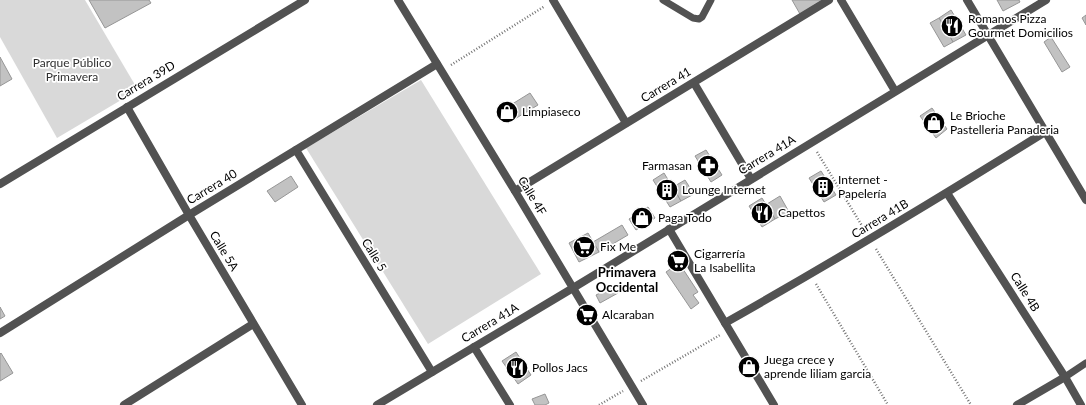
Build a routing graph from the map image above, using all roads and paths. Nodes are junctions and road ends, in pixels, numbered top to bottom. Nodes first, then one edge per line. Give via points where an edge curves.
1 (305, 0) edge
2 (398, 0) edge
3 (554, 0) edge
4 (663, 0) edge
5 (711, 0) edge
6 (829, 0) edge
7 (840, 0) edge
8 (967, 0) edge
9 (1046, 0) edge
10 (988, 35) junction
11 (439, 67) junction
12 (694, 83) junction
13 (895, 92) junction
14 (127, 107) junction
15 (626, 123) junction
16 (1045, 132) junction
17 (811, 143) junction
18 (296, 150) junction
19 (751, 179) junction
20 (0, 184) edge
21 (515, 191) junction
22 (947, 193) junction
23 (1086, 200) edge
24 (189, 215) junction
25 (669, 229) junction
26 (870, 239) junction
27 (810, 275) junction
28 (573, 288) junction
29 (253, 324) junction
30 (727, 326) junction
31 (0, 333) edge
32 (474, 347) junction
33 (1086, 363) edge
34 (432, 372) junction
35 (1065, 377) junction
36 (632, 386) junction
37 (124, 405) edge
38 (302, 405) edge
39 (377, 405) edge
40 (510, 405) edge
41 (599, 405) edge
42 (643, 405) edge
43 (774, 405) edge
44 (888, 405) edge
45 (971, 405) edge
46 (1017, 405) edge
47 (1081, 405) edge

1 - 14 street, Carrera 39D
2 - 11 street, Calle 4F
3 - 11 path
3 - 15 street
4 - 5 lane via 699,19
6 - 12 street, Carrera 41
7 - 13 street
8 - 10 street
9 - 10 street, Carrera 41A
10 - 13 street, Carrera 41A
10 - 16 street
11 - 18 street, Carrera 40
11 - 21 street, Calle 4F
12 - 15 street, Carrera 41
12 - 19 street
13 - 17 street, Carrera 41A
14 - 20 street, Carrera 39D
14 - 24 street, Calle 5A
15 - 21 street, Carrera 41
16 - 22 street, Carrera 41B
16 - 23 street
17 - 19 street, Carrera 41A
17 - 26 path
18 - 24 street, Carrera 40
18 - 34 street, Calle 5
19 - 25 street, Carrera 41A
21 - 28 street, Calle 4F
22 - 26 street, Carrera 41B
22 - 35 street, Calle 4B
24 - 29 street, Calle 5A
24 - 31 street, Carrera 40
25 - 28 street, Carrera 41A
25 - 30 street
26 - 27 street, Carrera 41B
26 - 45 path
27 - 30 street, Carrera 41B
27 - 44 path
28 - 32 street, Carrera 41A
28 - 36 street, Calle 4F
29 - 37 street
29 - 38 street, Calle 5A
30 - 36 path
30 - 43 street
32 - 34 street, Carrera 41A
32 - 40 street
33 - 35 lane
34 - 39 street, Carrera 41A
35 - 46 street
35 - 47 street, Calle 4B
36 - 41 path
36 - 42 street, Calle 4F

